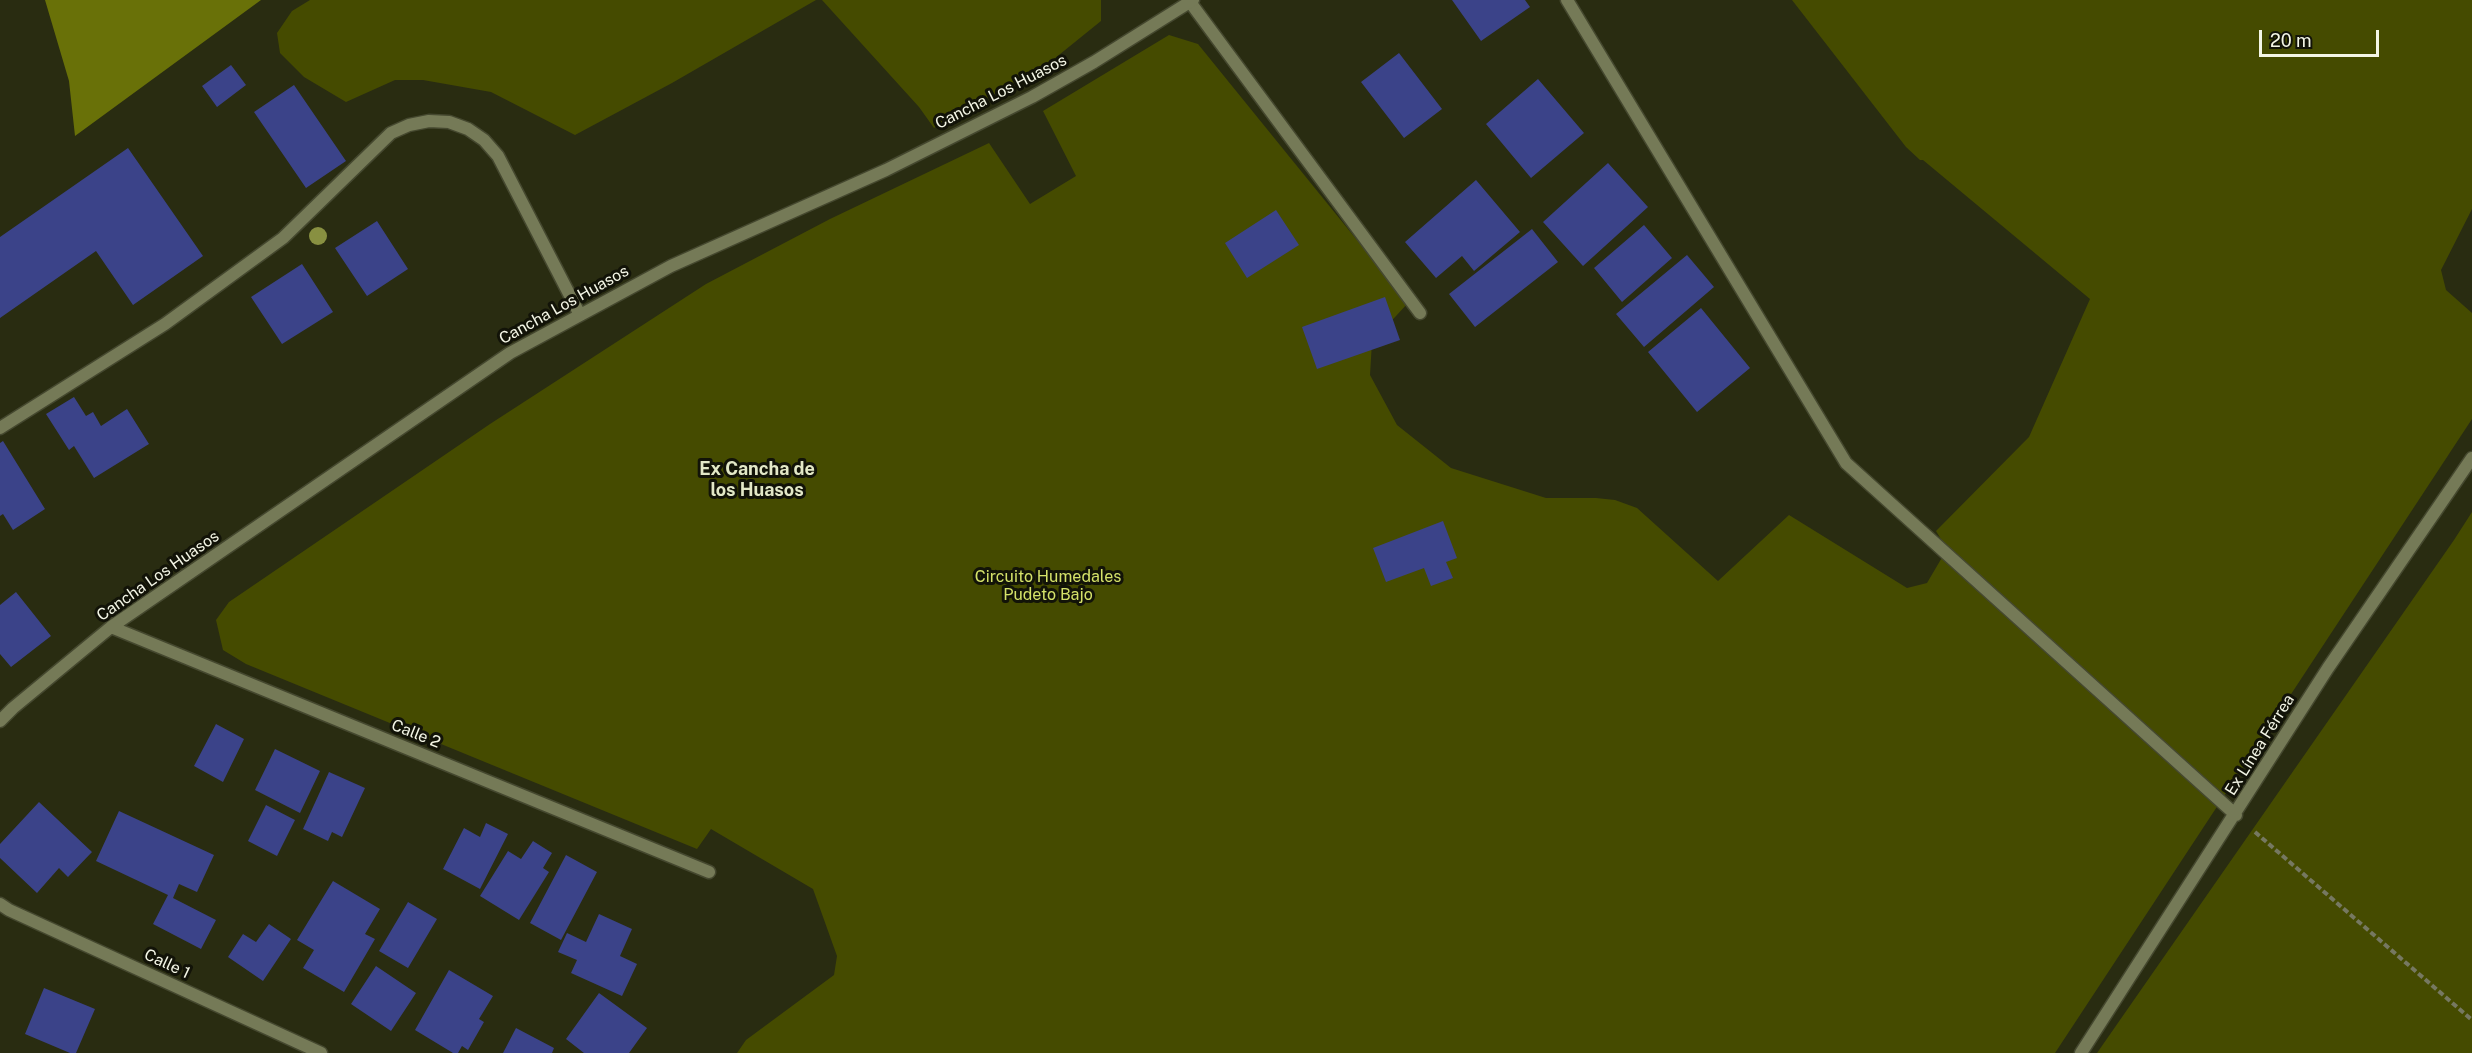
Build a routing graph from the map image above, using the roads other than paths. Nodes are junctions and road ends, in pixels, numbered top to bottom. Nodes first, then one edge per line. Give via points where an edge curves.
1 (1567, 0) edge
2 (1192, 1) edge
3 (1420, 313) dead end
4 (580, 315) junction
5 (0, 428) edge
6 (2472, 458) edge
7 (111, 627) junction
8 (0, 721) edge
9 (2236, 815) junction
10 (709, 872) dead end
11 (0, 904) edge
12 (321, 1053) edge
13 (2081, 1053) edge

1 - 9 street via 1846,463
2 - 3 street
2 - 4 street, Cancha Los Huasos via 1032,97 885,170 671,266
4 - 5 street via 498,156 468,129 449,122 419,123 391,133 274,245 165,324
4 - 7 street, Cancha Los Huasos via 510,353
6 - 9 street, Ex Línea Férrea via 2328,668
7 - 8 street, Cancha Los Huasos
7 - 10 street, Calle 2
9 - 13 street, Ex Línea Férrea
11 - 12 street, Calle 1

